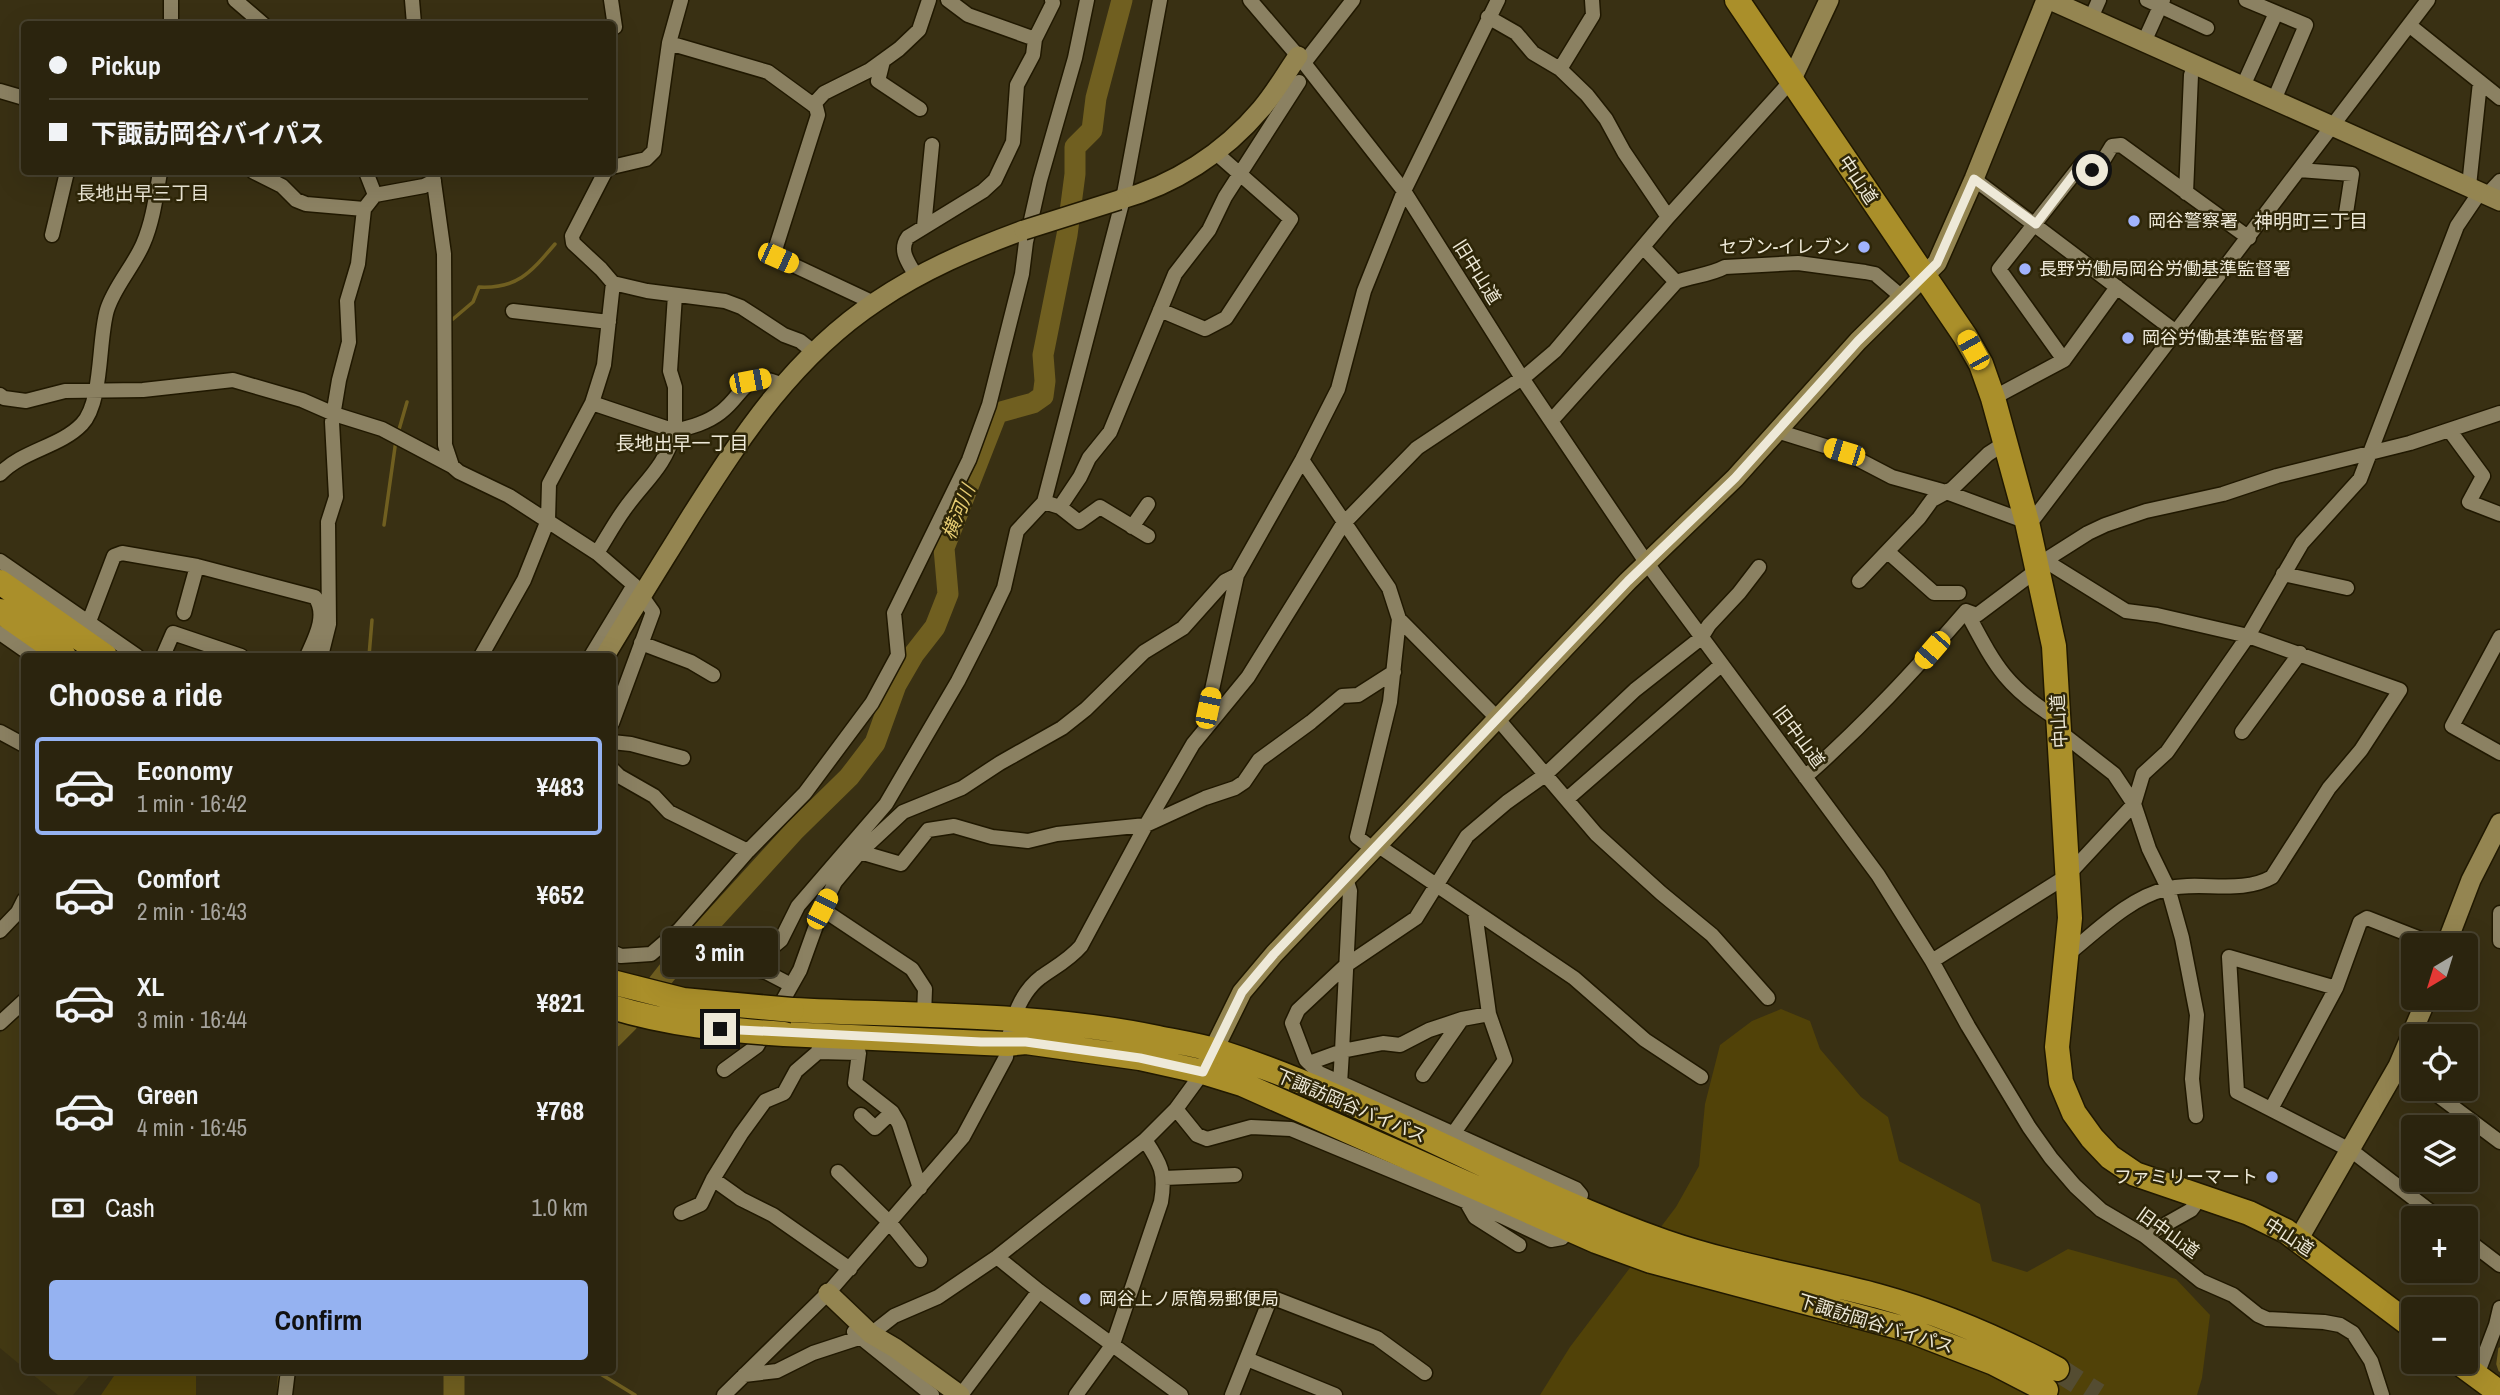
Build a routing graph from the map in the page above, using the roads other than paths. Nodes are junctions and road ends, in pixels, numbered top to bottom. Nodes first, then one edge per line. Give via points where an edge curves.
1 (171, 0) edge
2 (235, 0) edge
3 (412, 0) edge
4 (611, 0) edge
5 (681, 0) edge
6 (929, 0) edge
7 (948, 0) edge
8 (1052, 0) edge
9 (1087, 0) edge
10 (1160, 0) edge
11 (1250, 0) edge
12 (1353, 0) edge
13 (1498, 0) edge
14 (1592, 0) edge
15 (1737, 0) edge
16 (1829, 0) edge
17 (2048, 0) edge
18 (2246, 0) edge
19 (2428, 0) edge
20 (2157, 2) edge
21 (2095, 9) edge
22 (2276, 13) junction
23 (1488, 17) junction
24 (171, 21) edge
25 (260, 21) edge
26 (414, 21) edge
27 (614, 21) edge
28 (2409, 25) junction
29 (2207, 28) dead end
30 (1035, 39) junction
31 (2144, 42) junction
32 (669, 43) junction
33 (1301, 60) junction
34 (883, 61) junction
35 (2195, 65) junction
36 (1560, 69) junction
37 (1791, 81) junction
38 (1299, 82) dead end
39 (2480, 82) junction
40 (2243, 86) junction
41 (0, 91) edge
42 (21, 97) edge
43 (2500, 98) edge
44 (2274, 100) junction
45 (813, 105) junction
46 (920, 109) dead end
47 (2332, 126) junction
48 (932, 145) dead end
49 (1216, 153) junction
50 (616, 166) edge
51 (2299, 170) junction
52 (1240, 174) junction
53 (67, 175) edge
54 (160, 175) edge
55 (260, 175) edge
56 (367, 175) edge
57 (603, 175) edge
58 (433, 176) edge
59 (1974, 179) junction
60 (1404, 191) junction
61 (2487, 191) edge
62 (2186, 193) junction
63 (375, 195) junction
64 (1121, 200) junction
65 (364, 209) junction
66 (2346, 213) dead end
67 (1668, 218) junction
68 (2036, 224) junction
69 (924, 227) junction
70 (52, 235) dead end
71 (2249, 238) junction
72 (1643, 247) junction
73 (916, 276) junction
74 (1923, 276) junction
75 (1676, 282) junction
76 (613, 284) junction
77 (2117, 287) junction
78 (676, 295) junction
79 (1902, 297) junction
80 (874, 303) junction
81 (1160, 310) junction
82 (513, 311) dead end
83 (609, 322) junction
84 (2176, 332) junction
85 (814, 352) junction
86 (2064, 360) junction
87 (1522, 378) junction
88 (782, 384) junction
89 (96, 389) junction
90 (0, 395) edge
91 (1993, 398) junction
92 (592, 403) junction
93 (2500, 413) edge
94 (334, 414) junction
95 (1551, 421) junction
96 (675, 431) junction
97 (1777, 431) junction
98 (2450, 431) junction
99 (2005, 443) junction
100 (2371, 453) junction
101 (1302, 460) junction
102 (452, 466) junction
103 (0, 474) edge
104 (1946, 492) junction
105 (1044, 502) junction
106 (1148, 504) dead end
107 (1060, 507) junction
108 (2500, 514) edge
109 (548, 520) junction
110 (2026, 522) junction
111 (1343, 524) junction
112 (1132, 527) junction
113 (1148, 536) dead end
114 (1888, 552) junction
115 (597, 553) junction
116 (0, 561) edge
117 (1646, 562) junction
118 (2042, 564) junction
119 (197, 566) junction
120 (1759, 566) dead end
121 (2283, 574) junction
122 (1237, 575) junction
123 (1859, 581) dead end
124 (0, 582) edge
125 (2347, 588) dead end
126 (638, 590) junction
127 (1959, 593) dead end
128 (0, 611) edge
129 (1966, 611) junction
130 (184, 613) dead end
131 (1399, 619) junction
132 (88, 624) junction
133 (324, 626) junction
134 (0, 633) edge
135 (2248, 636) junction
136 (1701, 638) junction
137 (2500, 638) edge
138 (640, 643) junction
139 (29, 653) edge
140 (60, 653) edge
141 (101, 653) edge
142 (130, 653) edge
143 (164, 653) edge
144 (232, 653) edge
145 (309, 653) edge
146 (321, 653) edge
147 (483, 653) edge
148 (593, 653) edge
149 (606, 653) edge
150 (2300, 653) junction
151 (1721, 665) junction
152 (1394, 672) junction
153 (713, 675) dead end
154 (616, 712) edge
155 (1497, 718) junction
156 (1212, 719) junction
157 (2059, 725) junction
158 (0, 732) edge
159 (2242, 732) dead end
160 (616, 742) edge
161 (21, 743) edge
162 (2500, 753) edge
163 (683, 758) dead end
164 (616, 773) edge
165 (1545, 775) junction
166 (1805, 777) junction
167 (1567, 799) junction
168 (2134, 804) junction
169 (2500, 823) edge
170 (1146, 825) junction
171 (1373, 849) junction
172 (748, 851) junction
173 (860, 852) junction
174 (2067, 876) junction
175 (1345, 877) junction
176 (1438, 885) junction
177 (2168, 888) junction
178 (21, 906) edge
179 (822, 909) junction
180 (1475, 912) junction
181 (2500, 913) edge
182 (0, 931) edge
183 (2405, 933) edge
184 (2451, 933) edge
185 (2500, 941) edge
186 (2068, 954) junction
187 (616, 958) edge
188 (1932, 961) junction
189 (1345, 966) junction
190 (746, 968) dead end
191 (766, 972) junction
192 (616, 983) edge
193 (791, 985) junction
194 (2336, 988) junction
195 (1768, 998) dead end
196 (21, 1003) edge
197 (616, 1008) edge
198 (1489, 1014) junction
199 (924, 1016) junction
200 (2, 1017) edge
201 (1462, 1018) junction
202 (1014, 1019) junction
203 (820, 1044) junction
204 (1007, 1044) junction
205 (1342, 1051) junction
206 (1208, 1061) junction
207 (1310, 1063) junction
208 (724, 1070) dead end
209 (1423, 1075) dead end
210 (1701, 1077) dead end
211 (2401, 1079) edge
212 (1340, 1084) junction
213 (2445, 1101) edge
214 (1176, 1109) junction
215 (2271, 1109) junction
216 (892, 1112) junction
217 (861, 1115) dead end
218 (2196, 1116) dead end
219 (1453, 1134) junction
220 (1145, 1140) junction
221 (2500, 1142) edge
222 (2352, 1151) junction
223 (838, 1172) dead end
224 (1235, 1175) dead end
225 (1164, 1178) junction
226 (713, 1179) junction
227 (920, 1188) junction
228 (1581, 1195) dead end
229 (2202, 1195) junction
230 (1467, 1203) junction
231 (2423, 1206) edge
232 (681, 1213) dead end
233 (890, 1223) junction
234 (2145, 1236) junction
235 (1562, 1238) dead end
236 (2298, 1240) junction
237 (1519, 1245) dead end
238 (2478, 1248) edge
239 (997, 1257) junction
240 (920, 1260) dead end
241 (2500, 1265) edge
242 (850, 1269) junction
243 (1039, 1291) junction
244 (827, 1294) junction
245 (2500, 1308) edge
246 (2401, 1318) edge
247 (865, 1335) junction
248 (1113, 1344) junction
249 (1247, 1359) junction
250 (1425, 1373) dead end
251 (288, 1374) edge
252 (744, 1375) junction
253 (2051, 1379) tunnel mouth
254 (2478, 1381) edge
255 (926, 1389) edge
256 (1316, 1391) edge
257 (285, 1395) edge
258 (724, 1395) edge
259 (961, 1395) edge
260 (1076, 1395) edge
261 (1181, 1395) edge
262 (1232, 1395) edge
263 (1335, 1395) edge
264 (2382, 1395) edge

1 - 24 street
2 - 25 street
3 - 26 street
4 - 27 street
5 - 32 street
6 - 34 street via 919,30
7 - 30 street via 968,15
8 - 30 street
9 - 172 street via 989,405 969,460 894,613 898,655 872,703 805,793
10 - 64 street
11 - 33 street, 旧中山道
12 - 33 street via 1332,28 1305,45
13 - 23 street
14 - 36 street via 1593,15
15 - 37 highway, 中山道
16 - 37 street
17 - 21 street
17 - 59 street
18 - 22 street
19 - 28 street
20 - 29 street
20 - 31 street
21 - 31 street
22 - 40 street
22 - 44 street via 2306,25
23 - 36 street
23 - 60 street
28 - 39 street
28 - 47 street
30 - 69 street via 1033,55 1017,85 1013,142 995,180
31 - 35 street
32 - 45 street via 768,72
32 - 50 street via 654,151 646,159
33 - 49 street via 1262,108
33 - 60 street, 旧中山道
34 - 45 street via 824,93
34 - 46 street via 878,81
35 - 40 street
35 - 62 street
36 - 67 street via 1606,119
37 - 67 street
37 - 74 highway, 中山道
38 - 52 street
39 - 43 street
39 - 61 street
40 - 44 street
41 - 42 street
44 - 47 street
45 - 80 street via 818,115 775,250 778,258
47 - 51 street
47 - 61 street
48 - 69 street
49 - 52 street
49 - 64 street via 1164,184
51 - 66 street via 2352,174
51 - 71 street
52 - 81 street via 1209,230 1175,274
52 - 81 street via 1291,219 1226,318 1205,329
53 - 70 street
54 - 89 street via 143,244 107,310
55 - 65 street via 306,204
56 - 63 street
57 - 76 street via 572,236 573,243
58 - 63 street via 424,186
58 - 102 street via 444,254 445,445
59 - 68 street
59 - 74 street via 1937,263
60 - 87 street, 旧中山道
60 - 101 street via 1364,291 1338,389
61 - 100 street via 2456,226
62 - 68 street via 2121,145 2112,146 2098,169 2081,165
62 - 71 street
63 - 65 street
64 - 73 street, bridge via 970,249
64 - 105 street
65 - 94 street via 358,264 347,302 349,342
67 - 72 street
68 - 77 street
68 - 86 street via 1999,269
69 - 73 street via 903,244 902,251
71 - 84 street
72 - 75 street
72 - 87 street via 1555,351
73 - 80 street
74 - 79 street
74 - 91 highway, 中山道 via 1965,336
75 - 79 street via 1725,267 1798,263 1875,274
75 - 95 street
76 - 78 street
76 - 83 street
77 - 84 street
77 - 86 street
78 - 85 street via 725,300
78 - 96 street via 670,371 676,387
79 - 97 street
80 - 85 street
81 - 107 street via 1110,432
82 - 83 street
83 - 92 street via 604,365
84 - 110 street via 2035,517
85 - 88 street
86 - 91 street
87 - 95 street, 旧中山道
87 - 111 street via 1417,448
88 - 96 street via 768,377 750,381 720,413
88 - 126 street
89 - 90 street via 26,401
89 - 94 street via 143,390 233,380
89 - 103 street via 79,427 11,463
91 - 99 highway, 中山道
92 - 96 street
92 - 109 street via 549,484
93 - 98 street
94 - 102 street via 382,429
94 - 133 street via 336,497 328,522
95 - 117 street, 旧中山道
96 - 115 street via 661,466 624,510
97 - 104 street via 1844,452 1892,477
97 - 117 street via 1735,478
98 - 100 street
98 - 108 street via 2483,476 2469,502
99 - 104 street
99 - 110 highway, 中山道
100 - 118 street via 2136,514 2088,533
100 - 121 street via 2360,479 2302,542
101 - 111 street
101 - 122 street
102 - 109 street
104 - 110 street
104 - 114 street via 1932,499
105 - 107 street
105 - 191 street via 1017,531 1004,588 984,630 886,804 798,906 781,940 764,954
106 - 112 street
107 - 112 street via 1079,522 1100,506
109 - 115 street
109 - 147 street via 524,580
110 - 118 highway, 中山道
111 - 131 street via 1389,588
111 - 156 street via 1248,677
112 - 113 street
114 - 123 street
114 - 127 street via 1934,593
115 - 126 street
116 - 132 street
117 - 136 street, 旧中山道
117 - 155 street
118 - 129 street via 1977,615
118 - 135 street via 2052,565 2126,611
118 - 157 highway, 中山道
119 - 130 street
119 - 132 street via 122,552 114,556
119 - 133 street via 315,597 321,604
120 - 136 street
121 - 125 street
121 - 135 street
122 - 156 street via 1208,708
122 - 173 street via 1225,581 1183,628 1144,652 1062,728 962,788 903,812
124 - 141 highway
126 - 138 street via 653,611
126 - 148 street
126 - 149 street
128 - 140 highway
129 - 157 street via 2010,684
129 - 166 street via 1898,690
131 - 152 street
131 - 155 street
132 - 142 street
133 - 145 street
133 - 146 street
134 - 139 street
135 - 150 street
135 - 168 street via 2167,751 2143,774
136 - 151 street, 旧中山道
136 - 165 street via 1635,690
137 - 162 street via 2452,726
138 - 153 street
138 - 154 street
143 - 144 street via 173,633
150 - 159 street
150 - 177 street via 2400,690 2272,877 2263,883
151 - 166 street, 旧中山道
151 - 167 street
152 - 170 street via 1358,695 1342,696 1259,760 1235,788
152 - 171 street via 1357,837
155 - 165 street
155 - 171 street
156 - 170 street
157 - 168 street via 2114,774
157 - 174 highway, 中山道
158 - 161 street
160 - 163 street
164 - 172 street via 654,796 669,812
165 - 167 street
165 - 176 street via 1467,836
166 - 188 street, 旧中山道 via 1878,875
167 - 195 street via 1596,834 1712,936
168 - 174 street
168 - 177 street
169 - 184 street
170 - 173 street via 1028,841 954,826 928,830 901,863
170 - 202 street via 1081,946 1029,987
171 - 175 street
171 - 176 street via 1383,849
172 - 187 street via 665,944 651,954
173 - 179 street via 835,882
174 - 186 highway, 中山道
174 - 188 street
175 - 189 street via 1350,891
175 - 206 street via 1242,992
176 - 180 street
176 - 189 street via 1416,918
177 - 186 street via 2113,918
177 - 218 street via 2197,1015 2192,1079
178 - 182 street
179 - 193 street
179 - 199 street via 912,969 925,989
180 - 198 street
180 - 210 street via 1574,978 1645,1041
181 - 185 street
183 - 194 street via 2367,918 2360,922
186 - 229 highway, 中山道 via 2057,1047 2062,1082 2074,1113 2110,1157 2127,1168
188 - 234 street, 旧中山道 via 2029,1127 2052,1158 2101,1210
189 - 205 street
189 - 207 street via 1298,1010 1292,1023
190 - 191 street
191 - 193 street
192 - 199 highway, 下諏訪岡谷バイパス, bridge via 683,1000
193 - 208 street via 757,1046
194 - 215 street
194 - 215 street via 2229,957 2237,1092
196 - 200 street
197 - 203 highway, 下諏訪岡谷バイパス, bridge
198 - 201 street
198 - 219 street via 1505,1060
199 - 202 highway, 下諏訪岡谷バイパス
201 - 205 street via 1400,1045 1383,1042
201 - 209 street
202 - 204 street
202 - 206 highway, 下諏訪岡谷バイパス via 1128,1032
203 - 204 highway, 下諏訪岡谷バイパス
203 - 216 street via 859,1053 855,1083
203 - 226 street via 784,1093 765,1101
204 - 206 highway, 下諏訪岡谷バイパス via 1026,1042 1140,1058
204 - 227 street via 1006,1057 963,1137
205 - 207 street
205 - 212 street
206 - 214 street
206 - 253 highway, 下諏訪岡谷バイパス via 1241,1084 1596,1241 1651,1261 1906,1329
207 - 212 street
211 - 222 street
212 - 219 street
213 - 221 street
214 - 220 street
214 - 230 street via 1197,1135 1207,1139 1251,1127 1291,1129
215 - 222 street
216 - 217 street via 875,1128
216 - 227 street
219 - 228 street
220 - 225 street via 1160,1161
220 - 239 street
222 - 231 street
222 - 236 street
223 - 233 street
224 - 225 street
225 - 248 street via 1161,1202
226 - 232 street via 701,1204
226 - 242 street
227 - 233 street
229 - 234 street via 2191,1210
229 - 236 highway, 中山道 via 2249,1213
230 - 235 street via 1551,1240
230 - 237 street via 1475,1217
233 - 240 street
233 - 242 street
234 - 264 street, 旧中山道 via 2202,1281 2233,1295 2258,1315 2340,1325 2353,1334 2371,1361
236 - 246 highway, 中山道
238 - 241 street
239 - 243 street
239 - 247 street via 938,1297
242 - 244 street
243 - 248 street
243 - 259 street
244 - 247 street
244 - 252 street
245 - 254 street
247 - 252 street via 777,1371
247 - 255 street
248 - 260 street
248 - 261 street
249 - 250 street via 1271,1297 1377,1338
249 - 256 street
249 - 262 street
251 - 257 street
252 - 258 street
255 - 259 street
256 - 263 street

